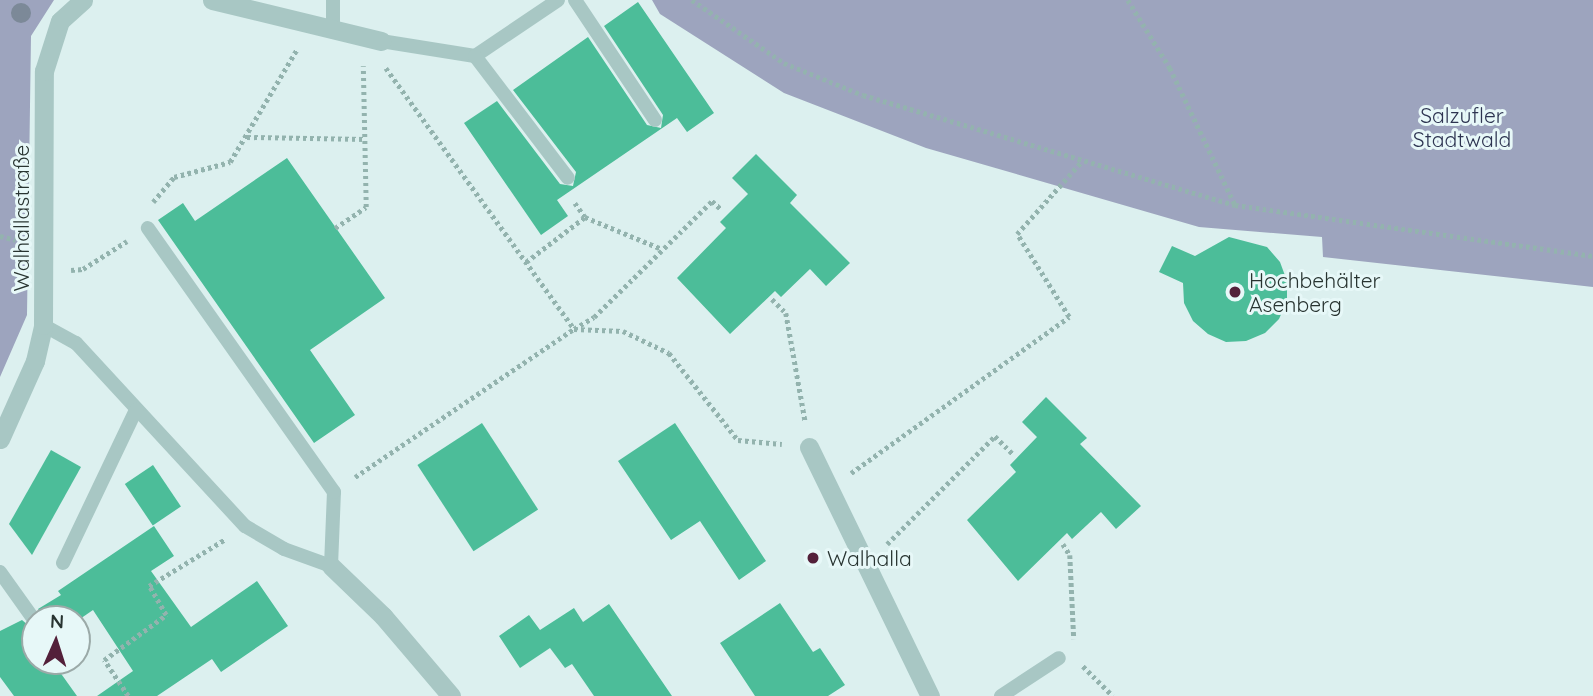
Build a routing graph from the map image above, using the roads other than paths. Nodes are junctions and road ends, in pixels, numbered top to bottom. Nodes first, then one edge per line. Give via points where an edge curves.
1 (83, 0) edge
2 (212, 0) edge
3 (333, 0) edge
4 (558, 0) edge
5 (575, 0) edge
6 (333, 30) junction
7 (372, 39) joint
8 (475, 56) junction
9 (655, 120) dead end
10 (568, 178) dead end
11 (148, 228) road end
12 (43, 325) junction
13 (136, 410) junction
14 (0, 439) edge
15 (809, 447) road end
16 (63, 563) dead end
17 (331, 566) junction
18 (0, 572) edge
19 (24, 605) edge
20 (1059, 658) road end
21 (451, 696) edge
22 (930, 696) edge
23 (1001, 696) edge

1 - 12 street, Walhallastraße via 60,21 44,71
2 - 6 street
3 - 6 lane via 337,6
4 - 8 lane
5 - 9 lane
6 - 7 street
7 - 8 lane
8 - 10 lane
11 - 17 lane via 334,492
12 - 13 lane via 76,343
12 - 14 street, Walhallastraße via 30,372
13 - 16 lane
13 - 17 lane via 245,526 284,549
15 - 22 street
17 - 21 street via 383,616
18 - 19 lane
20 - 23 lane

